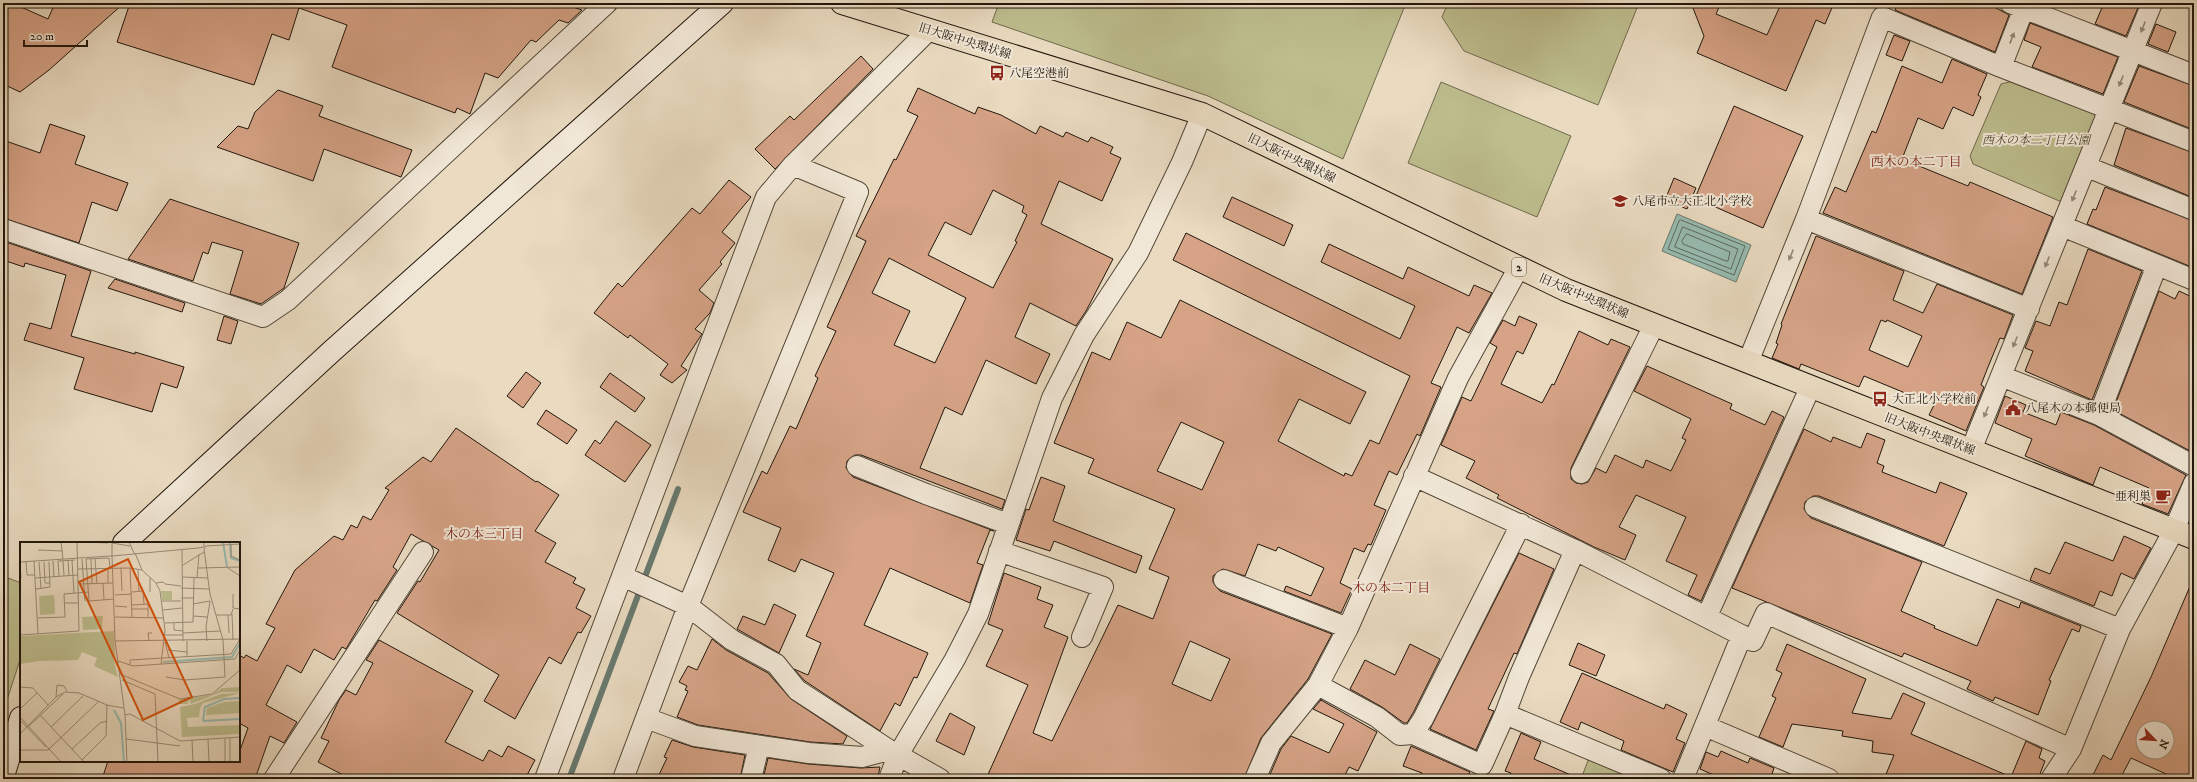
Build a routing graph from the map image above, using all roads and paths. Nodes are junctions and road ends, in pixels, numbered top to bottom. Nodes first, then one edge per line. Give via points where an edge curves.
1 (607, 3) edge
2 (722, 3) edge
3 (842, 3) edge
4 (2152, 3) edge
5 (2020, 5) edge
6 (929, 30) junction
7 (2133, 51) junction
8 (2001, 67) junction
9 (2194, 75) edge
10 (2110, 110) junction
11 (1202, 114) junction
12 (2194, 142) edge
13 (793, 165) junction
14 (2086, 167) junction
15 (2194, 210) edge
16 (1806, 219) junction
17 (2062, 226) junction
18 (3, 229) edge
19 (2157, 265) junction
20 (1518, 267) junction
21 (2194, 280) edge
22 (2029, 309) junction
23 (1654, 325) junction
24 (1748, 362) junction
25 (2001, 376) junction
26 (1810, 388) junction
27 (2099, 415) junction
28 (1971, 450) junction
29 (857, 466) dead end
30 (2194, 466) edge
31 (1581, 473) dead end
32 (1414, 476) junction
33 (2193, 490) edge
34 (1815, 507) dead end
35 (1008, 524) junction
36 (1521, 524) junction
37 (2174, 530) junction
38 (2194, 538) edge
39 (125, 542) edge
40 (1575, 550) junction
41 (999, 551) junction
42 (423, 552) dead end
43 (622, 576) junction
44 (1224, 580) dead end
45 (688, 606) junction
46 (1707, 616) junction
47 (1348, 628) junction
48 (2120, 629) junction
49 (1742, 635) junction
50 (1082, 637) dead end
51 (1318, 685) junction
52 (1505, 714) junction
53 (646, 718) junction
54 (20, 721) edge
55 (1705, 726) junction
56 (1413, 734) junction
57 (759, 746) junction
58 (2072, 749) junction
59 (894, 752) junction
60 (3, 776) edge
61 (274, 779) edge
62 (546, 779) edge
63 (623, 779) edge
64 (751, 779) edge
65 (889, 779) edge
66 (940, 779) edge
67 (1255, 779) edge
68 (1661, 779) edge
69 (1683, 779) edge
70 (1829, 779) edge
71 (2051, 779) edge

1 - 18 street via 288,300 263,317
2 - 39 street via 332,351
3 - 6 main road, 旧大阪中央環状線 / 2
4 -> 7 street
5 - 7 street
8 -> 5 street
6 - 11 main road, 旧大阪中央環状線 / 2
6 - 13 street
7 - 9 street
7 -> 10 street
8 - 10 street
8 - 16 street via 1882,17
10 - 12 street
10 - 14 street
11 - 20 main road, 旧大阪中央環状線 / 2
11 - 35 street via 1138,254 1084,335 1049,403
13 - 43 street via 766,197
13 - 45 street via 858,192
14 - 15 street
14 -> 17 street
16 - 22 street
16 -> 24 street
17 - 19 street
17 -> 22 street
19 - 21 street
19 - 27 street
20 - 23 main road, 旧大阪中央環状線 / 2 via 1566,290
20 - 32 street via 1458,378
22 -> 25 street
23 - 24 main road, 旧大阪中央環状線 / 2
23 - 31 street
24 - 26 main road, 旧大阪中央環状線 / 2
25 - 27 street
25 -> 28 street
26 - 28 main road, 旧大阪中央環状線 / 2
26 - 46 street
27 - 30 street
28 - 37 main road, 旧大阪中央環状線 / 2
29 - 35 street
32 - 36 street
32 - 47 street
33 - 37 street
34 - 48 street
35 - 41 street
36 - 40 street
36 - 56 street via 1423,719
37 - 38 main road, 旧大阪中央環状線 / 2
37 - 48 street
40 - 46 street
40 - 52 street
41 - 50 street via 1103,587
41 - 59 street via 978,614 954,660
42 - 61 street
43 - 45 street
43 - 62 street
44 - 47 street
45 - 53 street
45 - 59 street via 732,640 776,664 797,690
46 - 49 street
47 - 51 street
48 - 58 street
49 - 55 street
49 - 58 street via 1753,641 1766,613
51 - 56 street via 1377,717 1400,735
51 - 67 street via 1271,743
52 - 56 street via 1482,765
52 - 68 street
53 - 57 street via 695,736
53 - 63 street
54 - 60 street
55 - 69 street
55 - 70 street
57 - 59 street via 862,757
57 - 64 street
58 - 71 street
59 - 65 street
59 - 66 street

